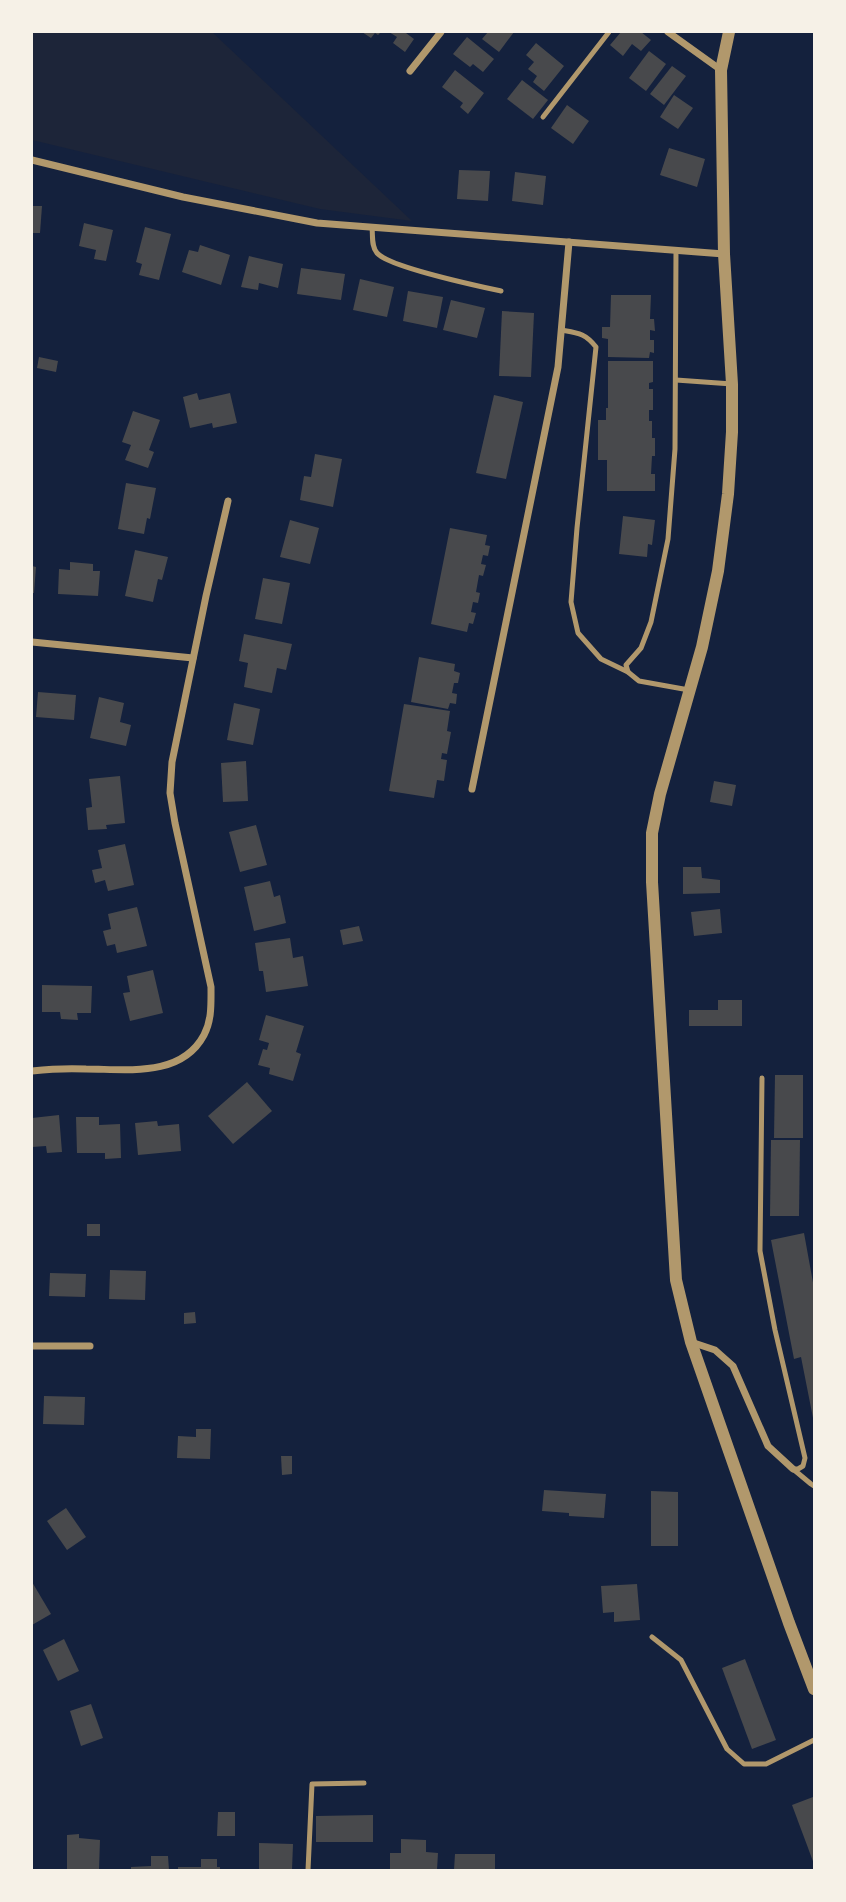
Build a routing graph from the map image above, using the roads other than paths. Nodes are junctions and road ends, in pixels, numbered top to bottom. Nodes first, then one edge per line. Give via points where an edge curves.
1 (440, 32) edge
2 (609, 32) edge
3 (668, 32) edge
4 (729, 32) edge
5 (721, 70) junction
6 (410, 71) dead end
7 (543, 117) dead end
8 (32, 160) edge
9 (372, 227) junction
10 (569, 242) junction
11 (676, 250) junction
12 (724, 254) junction
13 (501, 291) dead end
14 (561, 330) junction
15 (676, 380) junction
16 (732, 384) junction
17 (228, 501) dead end
18 (32, 642) edge
19 (194, 658) junction
20 (628, 672) junction
21 (690, 690) junction
22 (472, 789) dead end
23 (32, 1071) edge
24 (762, 1078) dead end
25 (691, 1342) junction
26 (32, 1346) edge
27 (90, 1346) dead end
28 (793, 1469) junction
29 (814, 1486) edge
30 (652, 1637) dead end
31 (814, 1689) edge
32 (814, 1740) edge
33 (363, 1783) dead end
34 (308, 1871) edge

1 - 6 street
2 - 7 lane
3 - 5 street
4 - 5 street
5 - 12 street
8 - 9 street via 183,197 317,223
9 - 10 street
9 - 13 lane via 373,248 379,256
10 - 11 street
10 - 14 street
11 - 12 street
11 - 15 lane
12 - 16 street
14 - 20 lane via 579,333 596,347 571,602 578,633 601,659
14 - 22 street via 558,367
15 - 16 lane
15 - 20 lane via 668,539 651,622 641,648 626,665
16 - 21 street via 728,494 718,570
17 - 19 street
18 - 19 street
19 - 23 street via 170,793 211,987 211,1015 204,1036 176,1062 159,1067
20 - 21 lane via 639,681
21 - 25 street via 652,833 652,882 676,1280
24 - 28 lane via 760,1251 805,1458 803,1466
25 - 28 street via 715,1350 733,1366 768,1446
25 - 31 street
26 - 27 street
28 - 29 lane
30 - 32 lane via 681,1660 727,1749 744,1763 766,1764
33 - 34 lane via 312,1784

